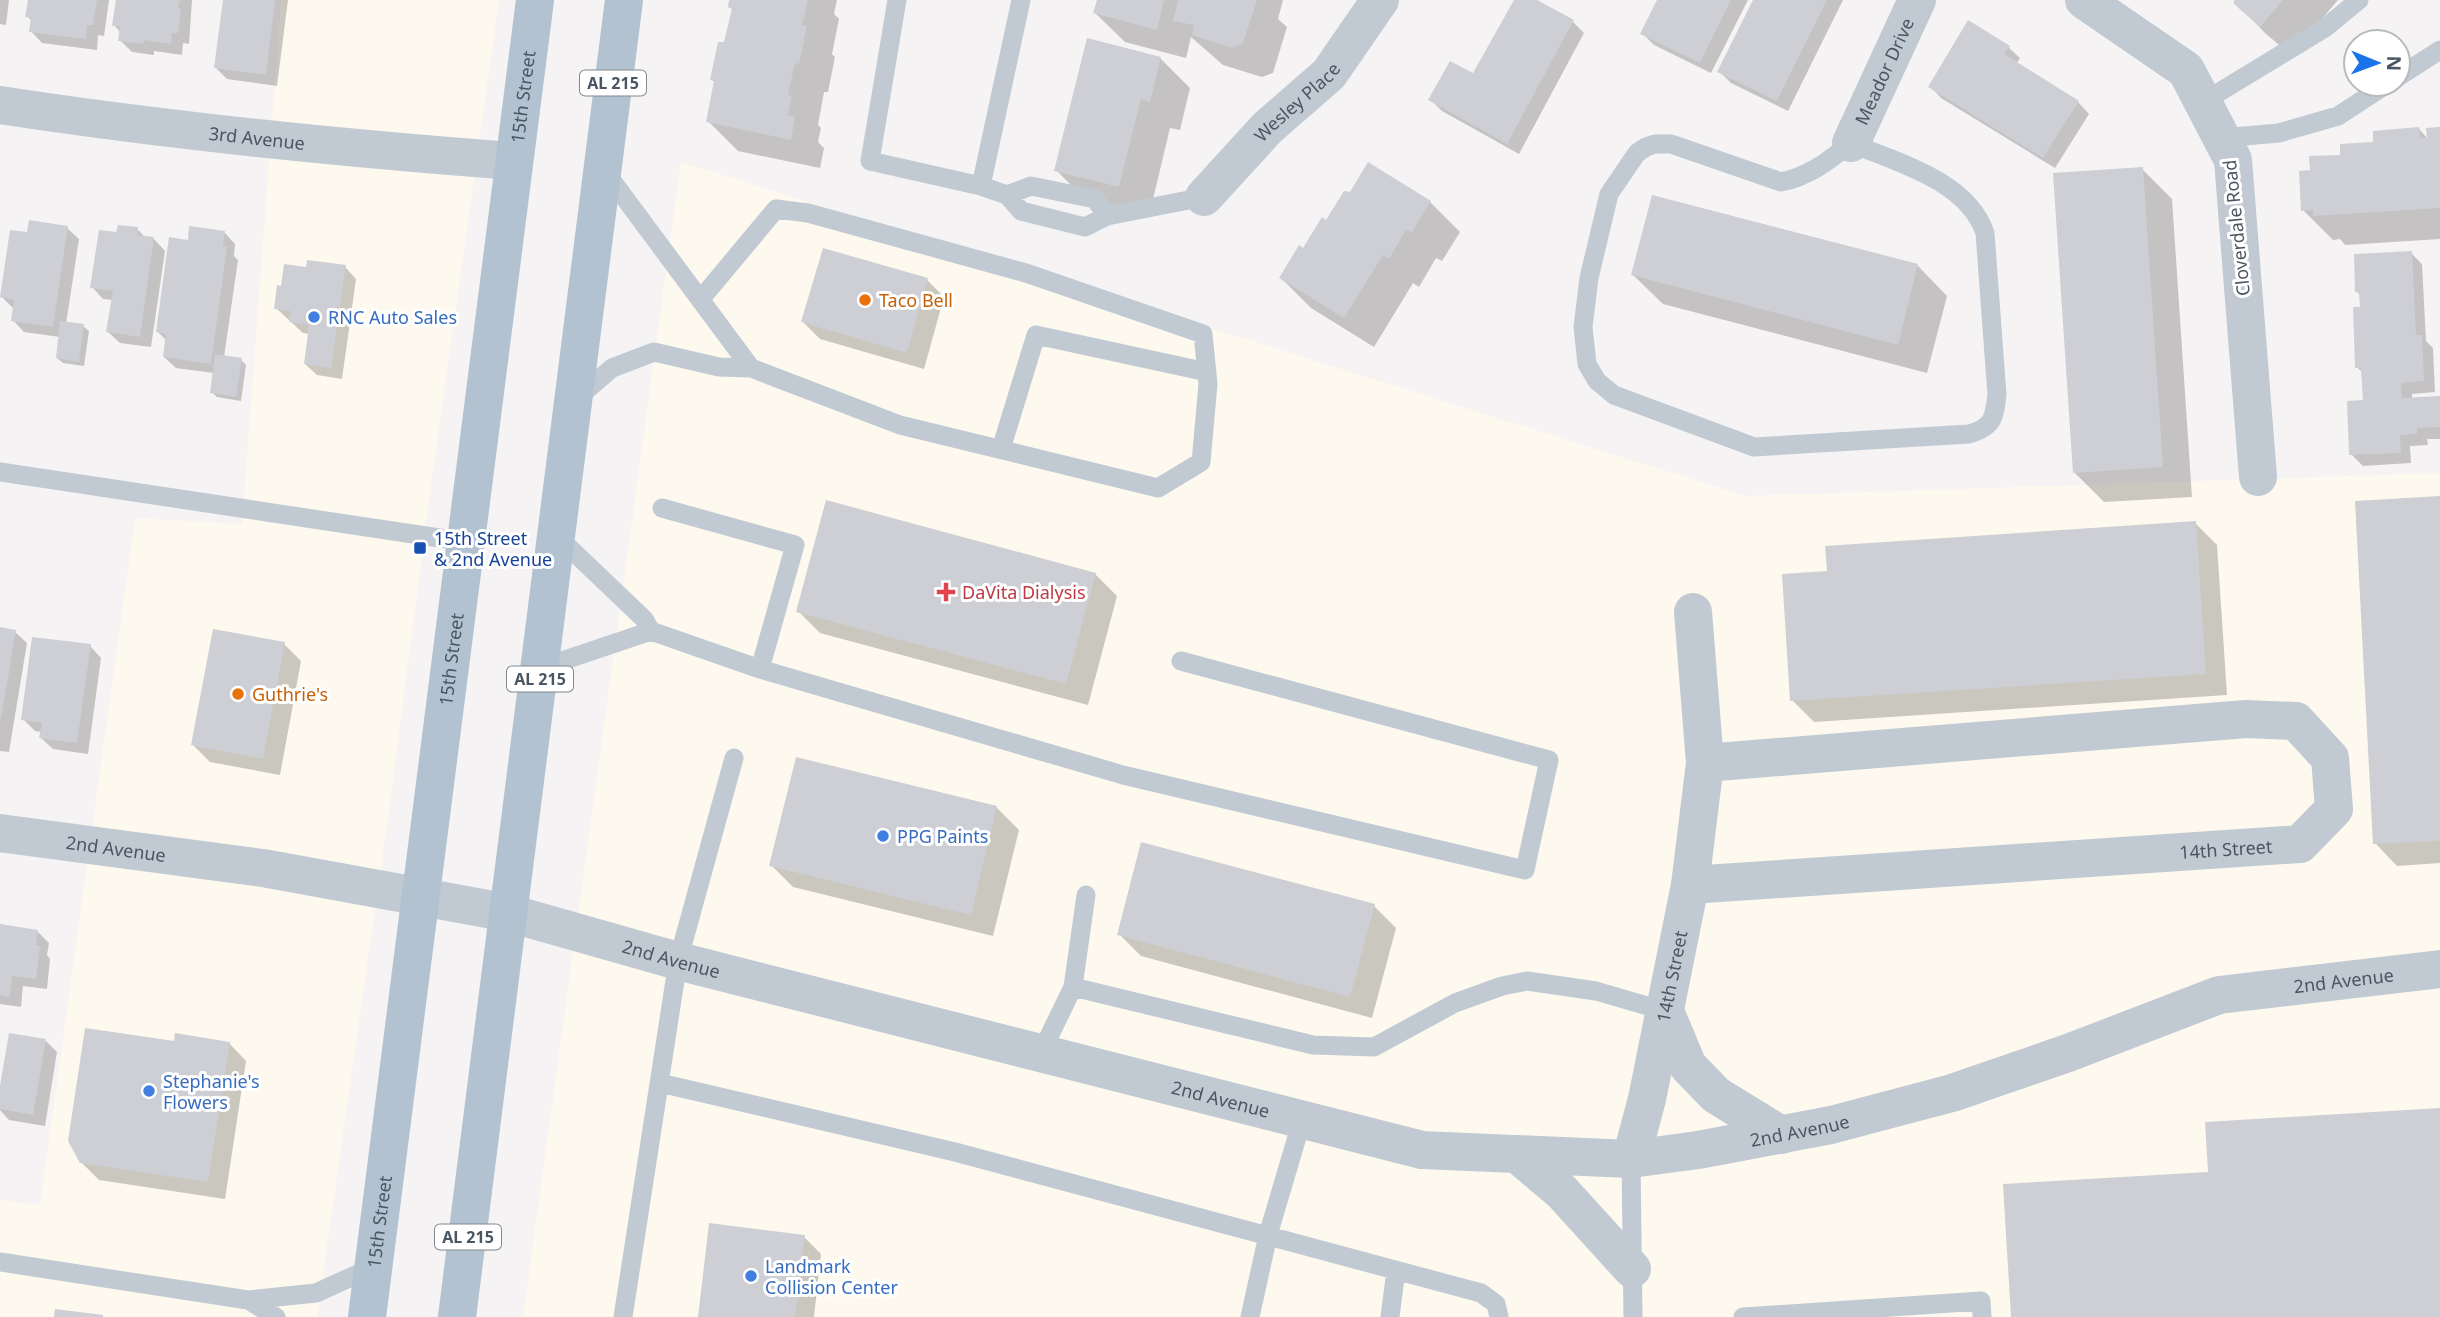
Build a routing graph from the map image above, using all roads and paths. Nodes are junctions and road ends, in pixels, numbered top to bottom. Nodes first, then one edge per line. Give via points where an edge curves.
1 (535, 0) edge
2 (624, 0) edge
3 (897, 0) edge
4 (1021, 0) edge
5 (1380, 0) edge
6 (1917, 0) edge
7 (2359, 0) edge
8 (2097, 4) edge
9 (2440, 50) edge
10 (2412, 68) edge
11 (2366, 98) edge
12 (2203, 102) junction
13 (0, 105) edge
14 (2221, 138) junction
15 (1851, 143) junction
16 (513, 161) junction
17 (602, 166) junction
18 (981, 186) junction
19 (1007, 195) junction
20 (1204, 197) joint
21 (1107, 216) junction
22 (700, 300) junction
23 (751, 368) junction
24 (1207, 372) junction
25 (573, 402) junction
26 (1001, 449) junction
27 (0, 472) edge
28 (2258, 477) dead end
29 (662, 508) dead end
30 (557, 536) junction
31 (466, 542) junction
32 (1693, 612) dead end
33 (651, 631) junction
34 (1181, 661) dead end
35 (541, 668) junction
36 (760, 669) junction
37 (734, 758) dead end
38 (1705, 763) junction
39 (0, 833) edge
40 (1690, 885) junction
41 (1086, 895) dead end
42 (422, 897) junction
43 (509, 913) junction
44 (678, 961) junction
45 (2440, 969) edge
46 (1073, 987) junction
47 (1665, 1011) junction
48 (1040, 1055) junction
49 (660, 1083) junction
50 (1302, 1120) junction
51 (1781, 1135) junction
52 (1517, 1154) junction
53 (1631, 1159) junction
54 (1268, 1235) junction
55 (0, 1262) edge
56 (373, 1267) junction
57 (1632, 1269) junction
58 (1396, 1270) junction
59 (248, 1300) junction
60 (276, 1317) edge
61 (367, 1317) edge
62 (457, 1317) edge
63 (623, 1317) edge
64 (1250, 1317) edge
65 (1390, 1317) edge
66 (1499, 1317) edge
67 (1633, 1317) edge
68 (1743, 1317) edge
69 (1982, 1317) edge

1 - 16 main road, 15th Street
2 - 17 main road, AL 215
3 - 18 lane via 870,161
4 - 18 lane
5 - 20 street, Wesley Place via 1329,74 1267,128
6 - 15 street, Meador Drive
7 - 12 lane via 2325,28
8 - 12 street, Cloverdale Road via 2186,70
9 - 10 lane
11 - 14 lane via 2338,116 2279,133
12 - 14 street, Cloverdale Road
13 - 16 street, 3rd Avenue via 359,150
14 - 28 street, Cloverdale Road via 2232,160
15 - 15 lane via 1819,169 1781,182 1671,144 1655,144 1637,153 1609,194 1589,278 1583,327 1587,364 1597,381 1614,395 1754,447 1969,434 1985,429 1994,416 1997,395 1985,233 1980,218 1963,198 1930,177
16 - 31 main road, 15th Street
17 - 22 lane
17 - 25 main road, AL 215
18 - 19 lane
19 - 21 lane via 1031,186 1095,199
19 - 21 lane via 1021,211 1085,227
20 - 21 lane
22 - 23 lane
22 - 24 lane via 776,209 1026,273 1180,324 1203,334
23 - 25 lane via 719,367 654,352 612,368
23 - 26 lane via 901,425
24 - 26 lane via 1036,335
24 - 26 lane via 1201,462 1158,488
25 - 30 main road, AL 215
27 - 31 lane
29 - 36 lane via 795,545
30 - 33 lane
30 - 35 main road, AL 215
31 - 42 main road, 15th Street
32 - 38 street
33 - 35 lane
33 - 36 lane
34 - 36 lane via 1549,760 1525,870 1123,775
35 - 43 main road, AL 215
37 - 44 lane
38 - 40 street
38 - 40 street, 14th Street via 2246,719 2296,721 2330,758 2334,808 2300,844
39 - 42 street, 2nd Avenue via 263,868
40 - 47 street, 14th Street
41 - 46 lane
42 - 43 street, 2nd Avenue
42 - 56 main road, 15th Street
43 - 44 street, 2nd Avenue
43 - 62 main road, AL 215
44 - 48 street, 2nd Avenue
44 - 49 lane
45 - 51 street, 2nd Avenue via 2219,995 1952,1093
46 - 47 lane via 1313,1045 1374,1047 1455,1003 1527,981 1595,991
46 - 48 lane
47 - 51 street via 1688,1066 1716,1095
47 - 53 street, 14th Street
48 - 50 street, 2nd Avenue
49 - 54 lane via 955,1153
49 - 63 lane
50 - 52 street, 2nd Avenue via 1422,1150
50 - 54 lane
51 - 53 street, 2nd Avenue
52 - 53 street, 2nd Avenue
52 - 57 street via 1562,1192
53 - 57 lane
54 - 58 lane
54 - 64 lane
55 - 59 lane
56 - 59 lane via 316,1293
56 - 61 main road, 15th Street
57 - 67 lane
58 - 65 lane
58 - 66 lane via 1481,1293 1496,1304
59 - 60 lane
68 - 69 lane via 1982,1301

